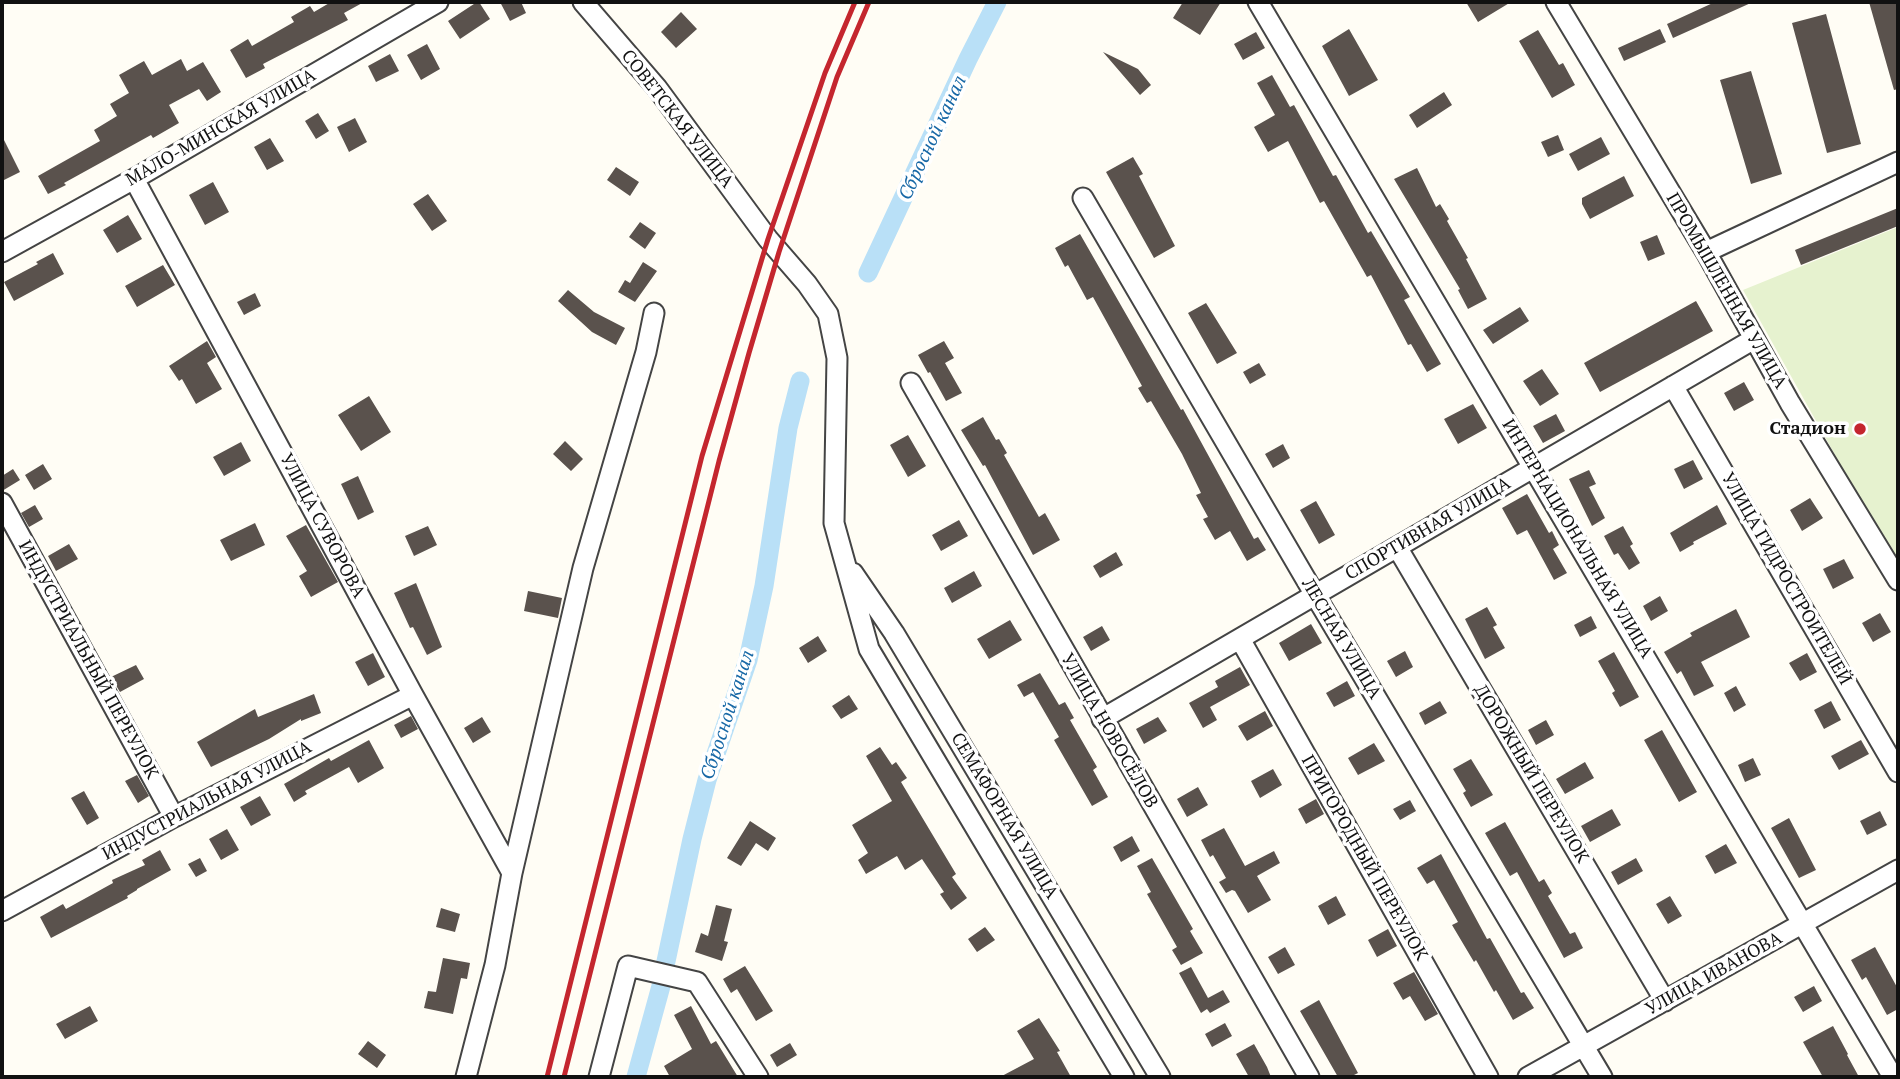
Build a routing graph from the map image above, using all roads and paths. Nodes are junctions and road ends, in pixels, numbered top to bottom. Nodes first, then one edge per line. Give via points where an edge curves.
1 (438, 2) edge
2 (583, 2) edge
3 (1258, 2) edge
4 (1556, 2) edge
5 (1898, 162) edge
6 (134, 179) junction
7 (1083, 198) dead end
8 (768, 239) joint
9 (2, 252) edge
10 (1706, 252) junction
11 (654, 313) dead end
12 (1754, 339) junction
13 (911, 383) dead end
14 (1674, 386) junction
15 (1535, 467) junction
16 (2, 503) edge
17 (1397, 547) junction
18 (843, 557) junction
19 (1898, 580) edge
20 (1315, 595) junction
21 (894, 633) junction
22 (1240, 639) junction
23 (869, 649) junction
24 (413, 695) junction
25 (1102, 719) junction
26 (1898, 772) edge
27 (174, 817) junction
28 (1898, 870) edge
29 (512, 873) junction
30 (2, 911) edge
31 (1804, 925) junction
32 (1665, 1001) junction
33 (1584, 1046) junction
34 (466, 1077) edge
35 (599, 1077) edge
36 (758, 1077) edge
37 (1124, 1077) edge
38 (1160, 1077) edge
39 (1309, 1077) edge
40 (1488, 1077) edge
41 (1528, 1077) edge
42 (1602, 1077) edge
43 (1894, 1077) edge

1 - 6 street, МАЛО-МИНСКАЯ УЛИЦА
2 - 8 street, СОВЕТСКАЯ УЛИЦА via 657,88
3 - 15 street, ИНТЕРНАЦИОНАЛЬНАЯ УЛИЦА
4 - 10 street, ПРОМЫШЛЕННАЯ УЛИЦА
5 - 10 street
6 - 9 street, МАЛО-МИНСКАЯ УЛИЦА
6 - 24 street, УЛИЦА СУВОРОВА
7 - 20 street, ЛЕСНАЯ УЛИЦА
8 - 18 street, СЕМАФОРНАЯ УЛИЦА via 828,314 836,358 834,523
10 - 12 street, ПРОМЫШЛЕННАЯ УЛИЦА
11 - 29 street via 583,568
12 - 14 street, СПОРТИВНАЯ УЛИЦА
12 - 19 street, ПРОМЫШЛЕННАЯ УЛИЦА
13 - 25 street, УЛИЦА НОВОСЁЛОВ
14 - 15 street, СПОРТИВНАЯ УЛИЦА
14 - 26 street, УЛИЦА ГИДРОСТРОИТЕЛЕЙ
15 - 17 street, СПОРТИВНАЯ УЛИЦА
15 - 31 street, ИНТЕРНАЦИОНАЛЬНАЯ УЛИЦА
16 - 27 street, ИНДУСТРИАЛЬНЫЙ ПЕРЕУЛОК
17 - 20 street, СПОРТИВНАЯ УЛИЦА
17 - 32 street, ДОРОЖНЫЙ ПЕРЕУЛОК
18 - 21 street, СЕМАФОРНАЯ УЛИЦА
18 - 23 street, СЕМАФОРНАЯ УЛИЦА
20 - 22 street, СПОРТИВНАЯ УЛИЦА
20 - 33 street, ЛЕСНАЯ УЛИЦА
21 - 23 street via 875,626
21 - 38 street, СЕМАФОРНАЯ УЛИЦА
22 - 25 street, СПОРТИВНАЯ УЛИЦА
22 - 40 street, ПРИГОРОДНЫЙ ПЕРЕУЛОК
23 - 37 street, СЕМАФОРНАЯ УЛИЦА
24 - 27 street, ИНДУСТРИАЛЬНАЯ УЛИЦА
24 - 29 street, УЛИЦА СУВОРОВА
25 - 39 street, УЛИЦА НОВОСЁЛОВ
27 - 30 street, ИНДУСТРИАЛЬНАЯ УЛИЦА
28 - 31 street, УЛИЦА ИВАНОВА
29 - 34 street via 495,965
31 - 32 street, УЛИЦА ИВАНОВА
31 - 43 street, ИНТЕРНАЦИОНАЛЬНАЯ УЛИЦА
32 - 33 street, УЛИЦА ИВАНОВА
33 - 41 street, УЛИЦА ИВАНОВА
33 - 42 street, ЛЕСНАЯ УЛИЦА
35 - 36 street via 628,966 696,982

